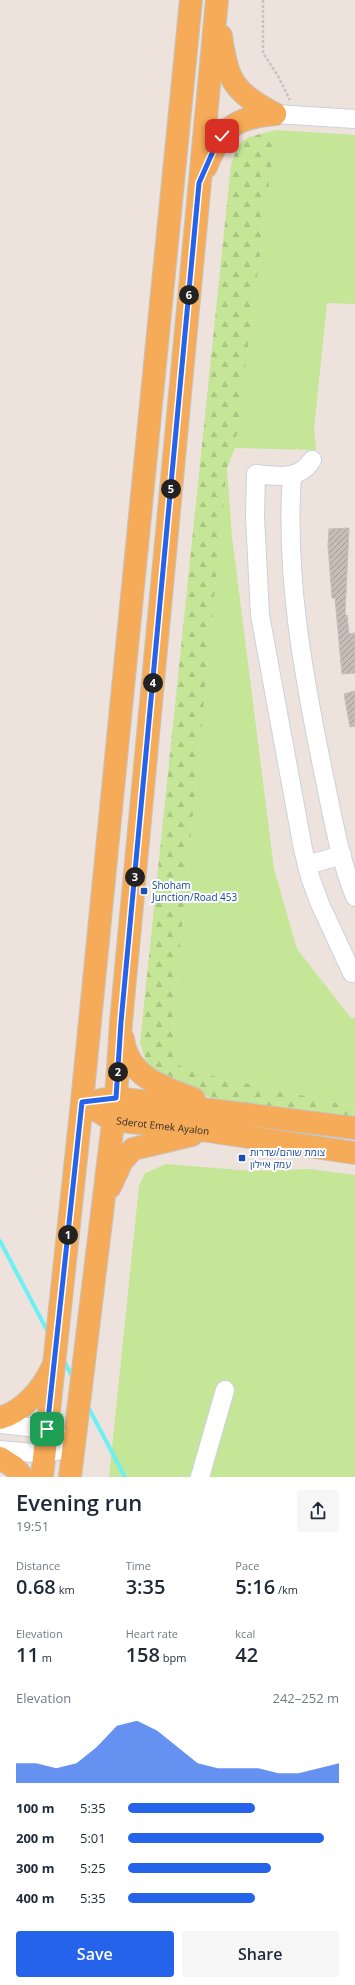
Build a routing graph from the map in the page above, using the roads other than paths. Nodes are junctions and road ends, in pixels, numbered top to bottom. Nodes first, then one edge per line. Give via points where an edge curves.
1 (191, 0) edge
2 (217, 5) edge
3 (275, 114) junction
4 (355, 119) edge
5 (199, 183) junction
6 (312, 460) dead end
7 (292, 475) junction
8 (342, 855) junction
9 (307, 865) junction
10 (355, 897) edge
11 (352, 973) dead end
12 (121, 1022) junction
13 (116, 1098) junction
14 (82, 1102) junction
15 (227, 1111) junction
16 (113, 1120) junction
17 (355, 1128) edge
18 (209, 1131) junction
19 (355, 1152) edge
20 (102, 1208) junction
21 (54, 1364) junction
22 (225, 1390) dead end
23 (0, 1418) edge
24 (0, 1424) edge
25 (47, 1429) junction
26 (74, 1446) junction
27 (0, 1450) edge
28 (45, 1454) junction
29 (0, 1458) edge
30 (23, 1477) edge
31 (42, 1477) edge
32 (70, 1477) edge
33 (200, 1477) edge

1 - 14 main road
2 - 3 main road via 225,64 234,84 244,95
2 - 5 main road
3 - 4 street
3 - 5 main road via 249,118 231,126 214,149
5 - 12 main road
6 - 7 street via 301,472
7 - 8 street via 290,536 296,619 310,707
7 - 9 street via 256,474 256,564 267,658
8 - 9 street
8 - 10 street
9 - 11 street via 323,912
12 - 13 main road
12 - 15 main road via 124,1047 138,1072 159,1086
13 - 14 main road, Sderot Emek Ayalon
13 - 15 main road, Sderot Emek Ayalon
13 - 16 main road
14 - 16 main road, Sderot Emek Ayalon
14 - 21 main road
15 - 17 main road, Sderot Emek Ayalon
16 - 18 main road, Sderot Emek Ayalon
16 - 20 main road
18 - 19 main road, Sderot Emek Ayalon
18 - 20 main road via 133,1150 122,1161
20 - 26 main road
21 - 23 main road via 47,1378 30,1399 18,1409
21 - 25 main road
22 - 33 street
24 - 25 street
25 - 26 street
25 - 28 main road
26 - 28 street
26 - 32 main road
27 - 28 street
28 - 31 main road
29 - 30 main road

